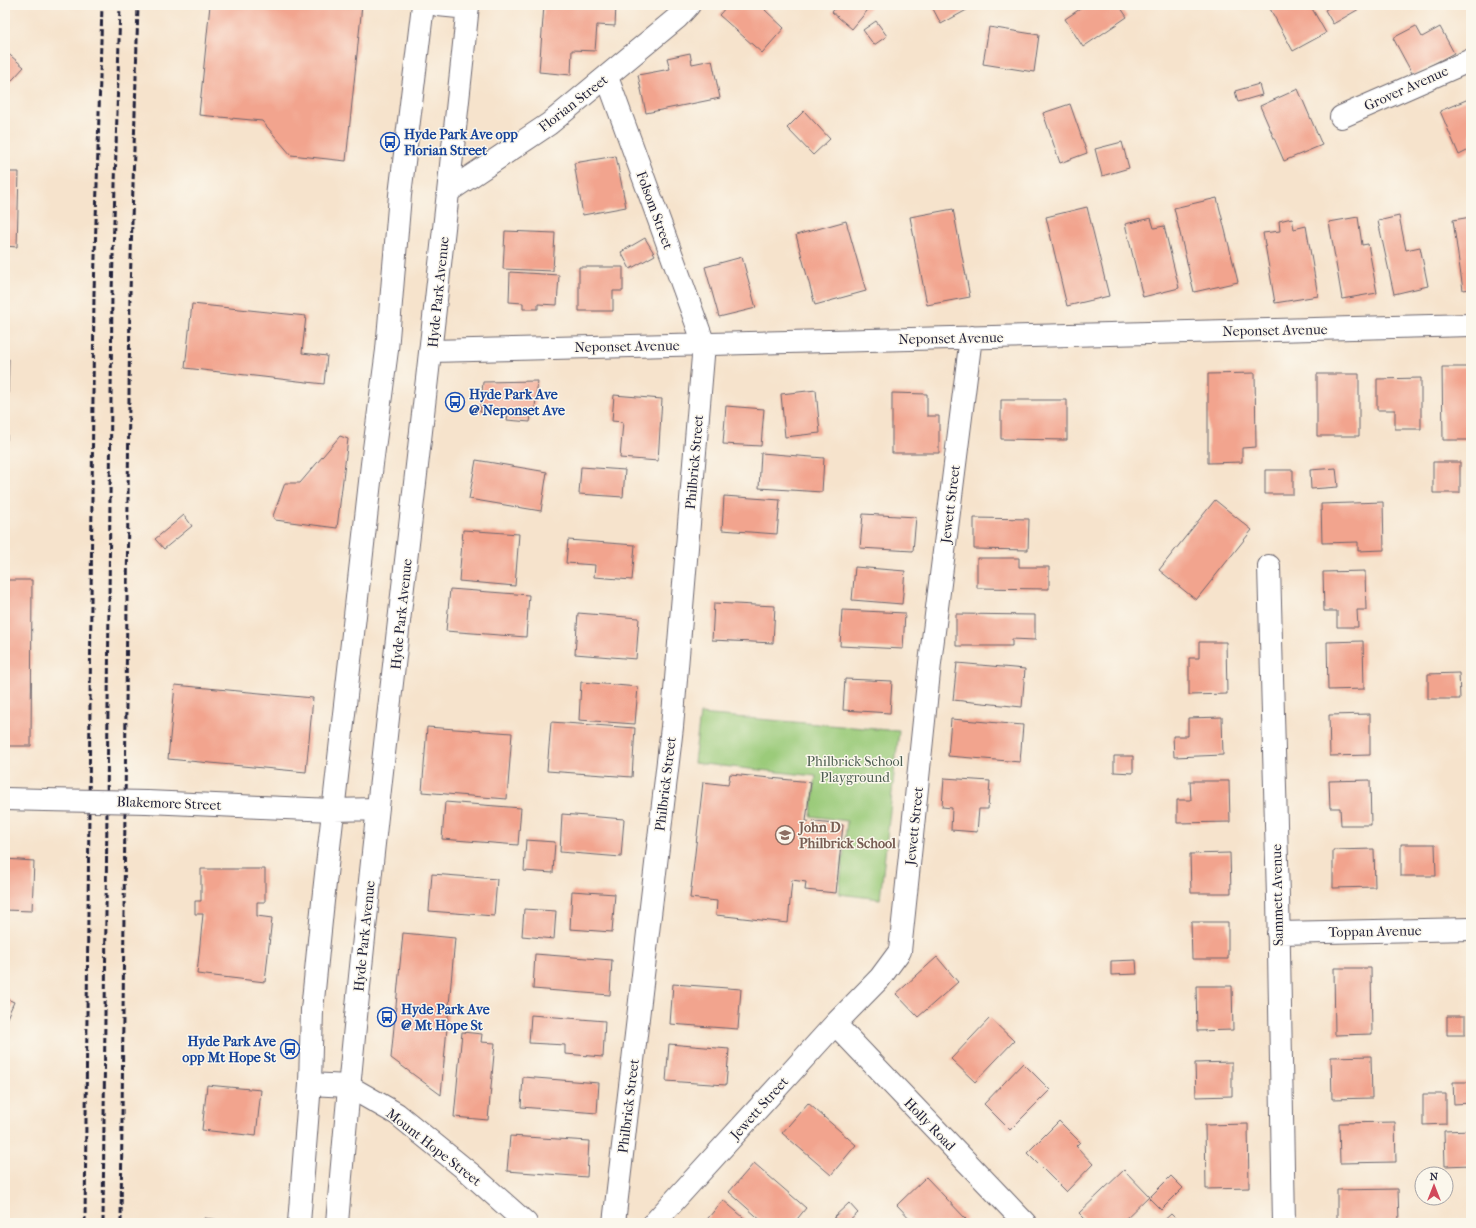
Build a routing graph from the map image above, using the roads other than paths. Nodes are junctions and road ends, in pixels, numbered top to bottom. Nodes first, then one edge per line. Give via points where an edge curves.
1 (423, 5) edge
2 (438, 5) edge
3 (689, 5) edge
4 (468, 7) edge
5 (1471, 60) edge
6 (607, 76) junction
7 (1341, 117) dead end
8 (449, 190) junction
9 (1471, 325) edge
10 (971, 337) junction
11 (704, 344) junction
12 (431, 351) junction
13 (1269, 566) dead end
14 (5, 799) edge
15 (377, 809) junction
16 (333, 810) junction
17 (1471, 929) edge
18 (1278, 933) junction
19 (835, 1024) junction
20 (310, 1084) junction
21 (348, 1086) junction
22 (299, 1223) edge
23 (337, 1223) edge
24 (526, 1223) edge
25 (614, 1223) edge
26 (654, 1223) edge
27 (1025, 1223) edge
28 (1284, 1223) edge

1 - 16 street via 400,195 387,350
2 - 4 street
3 - 6 street, Florian Street
4 - 8 street, Hyde Park Avenue
5 - 7 street, Grover Avenue
6 - 8 street, Florian Street via 549,124
6 - 11 street, Folsom Street
8 - 12 street, Hyde Park Avenue
9 - 10 street, Neponset Avenue
10 - 11 street, Neponset Avenue
10 - 19 street, Jewett Street via 930,663 900,951 880,978
11 - 12 street, Neponset Avenue
11 - 25 street, Philbrick Street via 672,727
12 - 15 street, Hyde Park Avenue
13 - 18 street, Sammett Avenue
14 - 16 street, Blakemore Street, bridge
15 - 16 street, Blakemore Street
15 - 21 street, Hyde Park Avenue
16 - 20 street via 312,1010
17 - 18 street, Toppan Avenue
18 - 28 street, Sammett Avenue
19 - 26 street, Jewett Street
19 - 27 street, Holly Road
20 - 21 street, Mount Hope Street
20 - 22 street
21 - 23 street, Hyde Park Avenue
21 - 24 street, Mount Hope Street via 397,1114

